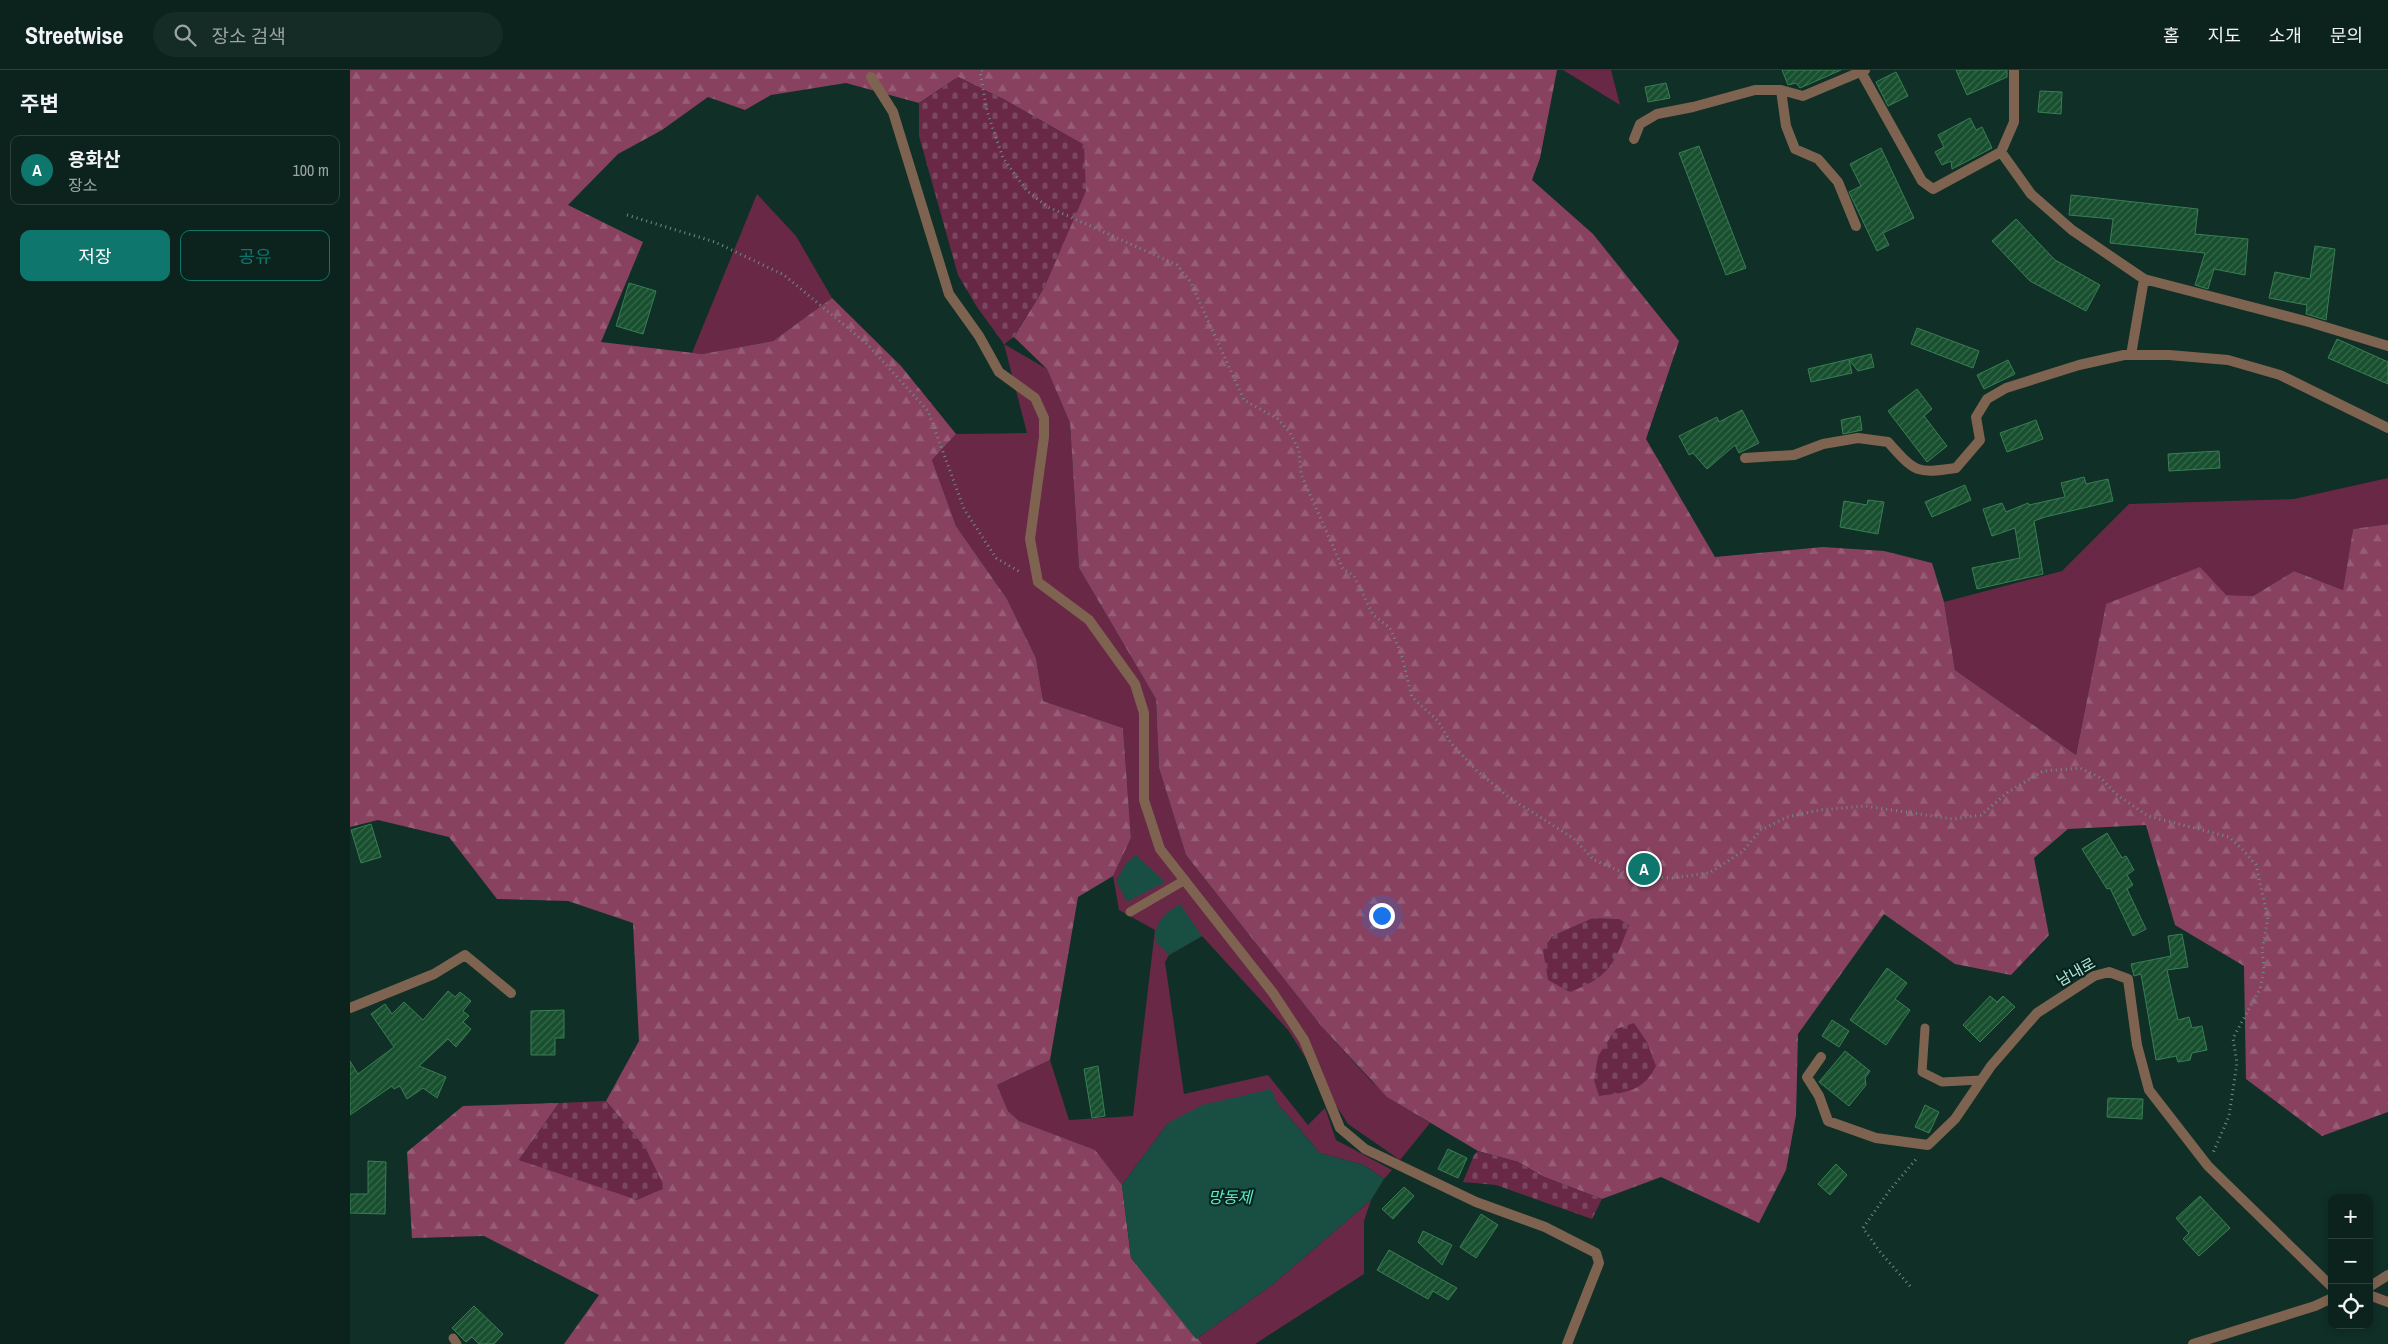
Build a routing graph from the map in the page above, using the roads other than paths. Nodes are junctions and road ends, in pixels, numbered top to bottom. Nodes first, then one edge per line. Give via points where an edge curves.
1 (2014, 70) edge
2 (1862, 71) edge
3 (871, 77) dead end
4 (1781, 90) junction
5 (1634, 139) dead end
6 (2002, 152) junction
7 (1856, 226) dead end
8 (2144, 279) junction
9 (2388, 346) edge
10 (2131, 355) junction
11 (2388, 428) edge
12 (1745, 458) dead end
13 (1185, 880) junction
14 (1130, 912) dead end
15 (511, 993) dead end
16 (350, 1008) edge
17 (1925, 1028) dead end
18 (1821, 1057) dead end
19 (1981, 1080) junction
20 (2388, 1275) edge
21 (2329, 1284) edge
22 (2373, 1284) edge
23 (2373, 1296) edge
24 (2328, 1300) edge
25 (2388, 1302) edge
26 (1567, 1344) edge
27 (2193, 1344) edge

1 - 6 street via 2014,122
2 - 4 street via 1803,96
2 - 6 street via 1922,181 1933,189
3 - 13 street via 893,112 949,294 979,336 999,372 1035,398 1044,418 1030,539 1038,582 1089,620 1135,684 1144,713 1144,800 1160,848
4 - 5 street via 1754,90 1657,114 1640,124
4 - 7 street via 1786,126 1795,149 1818,159 1838,182
6 - 8 street via 2031,194 2072,230
8 - 9 street
8 - 10 street
10 - 11 street via 2228,360 2280,375
10 - 12 street via 2079,366 2006,388 1987,399 1976,418 1980,440 1956,468 1926,473 1908,464 1888,442 1858,438 1823,444 1794,455
13 - 14 lane
13 - 26 street via 1273,993 1304,1040 1340,1128 1373,1153 1476,1202 1545,1227 1596,1253 1599,1264
15 - 16 street via 465,955 434,974
17 - 19 lane via 1922,1072 1942,1082
18 - 19 street, 남내로 via 1807,1077 1819,1096 1828,1121 1876,1138 1928,1145 1955,1119
19 - 21 street, 남내로 via 2037,1013 2094,976 2109,972 2128,979 2137,1045 2149,1090 2208,1166
20 - 22 street
23 - 25 street
24 - 27 street

